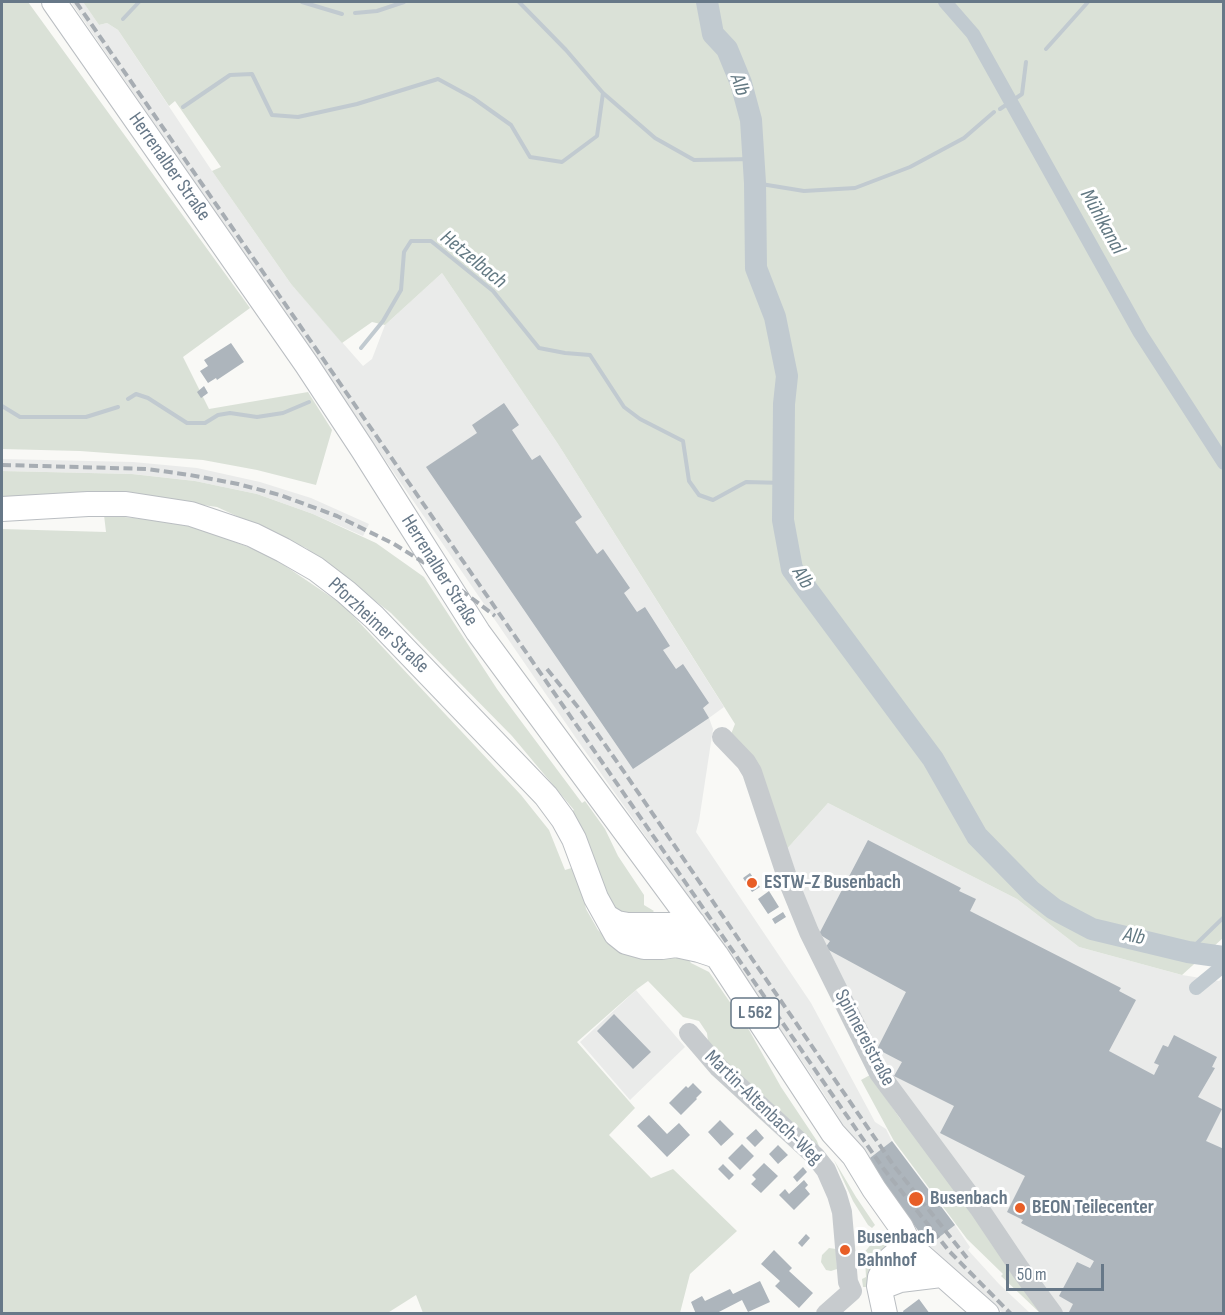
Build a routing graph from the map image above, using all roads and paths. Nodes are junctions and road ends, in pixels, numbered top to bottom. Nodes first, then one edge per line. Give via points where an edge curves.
1 (54, 2) edge
2 (2, 509) edge
3 (722, 736) dead end
4 (659, 875) junction
5 (607, 917) junction
6 (693, 923) junction
7 (650, 926) junction
8 (676, 945) junction
9 (717, 956) junction
10 (688, 1033) dead end
11 (910, 1246) junction
12 (941, 1275) junction
13 (852, 1291) junction
14 (885, 1300) edge
15 (826, 1314) edge
16 (987, 1314) edge
17 (1053, 1314) edge

1 - 4 main road, Herrenalber Straße via 314,375 478,632
2 - 5 main road, Pforzheimer Straße via 126,504 191,514 253,535 316,569 374,617 546,796 574,839
3 - 17 street, Spinnereistraße via 752,772 809,932 879,1073
4 - 6 main road, Herrenalber Straße
4 - 7 main road via 661,910
5 - 7 main road via 617,923
5 - 8 main road, Pforzheimer Straße via 616,934 626,942 644,947
6 - 7 main road
6 - 8 main road
6 - 9 main road, Herrenalber Straße / L 562
8 - 9 main road, Pforzheimer Straße
9 - 11 main road, Herrenalber Straße / L 562 via 833,1133 843,1164 864,1200 892,1236
10 - 13 street, Martin-Altenbach-Weg via 826,1170 842,1212
11 - 12 main road, L 562
11 - 14 main road
12 - 14 main road via 900,1280
12 - 16 main road, L 562
13 - 14 street
13 - 15 street

